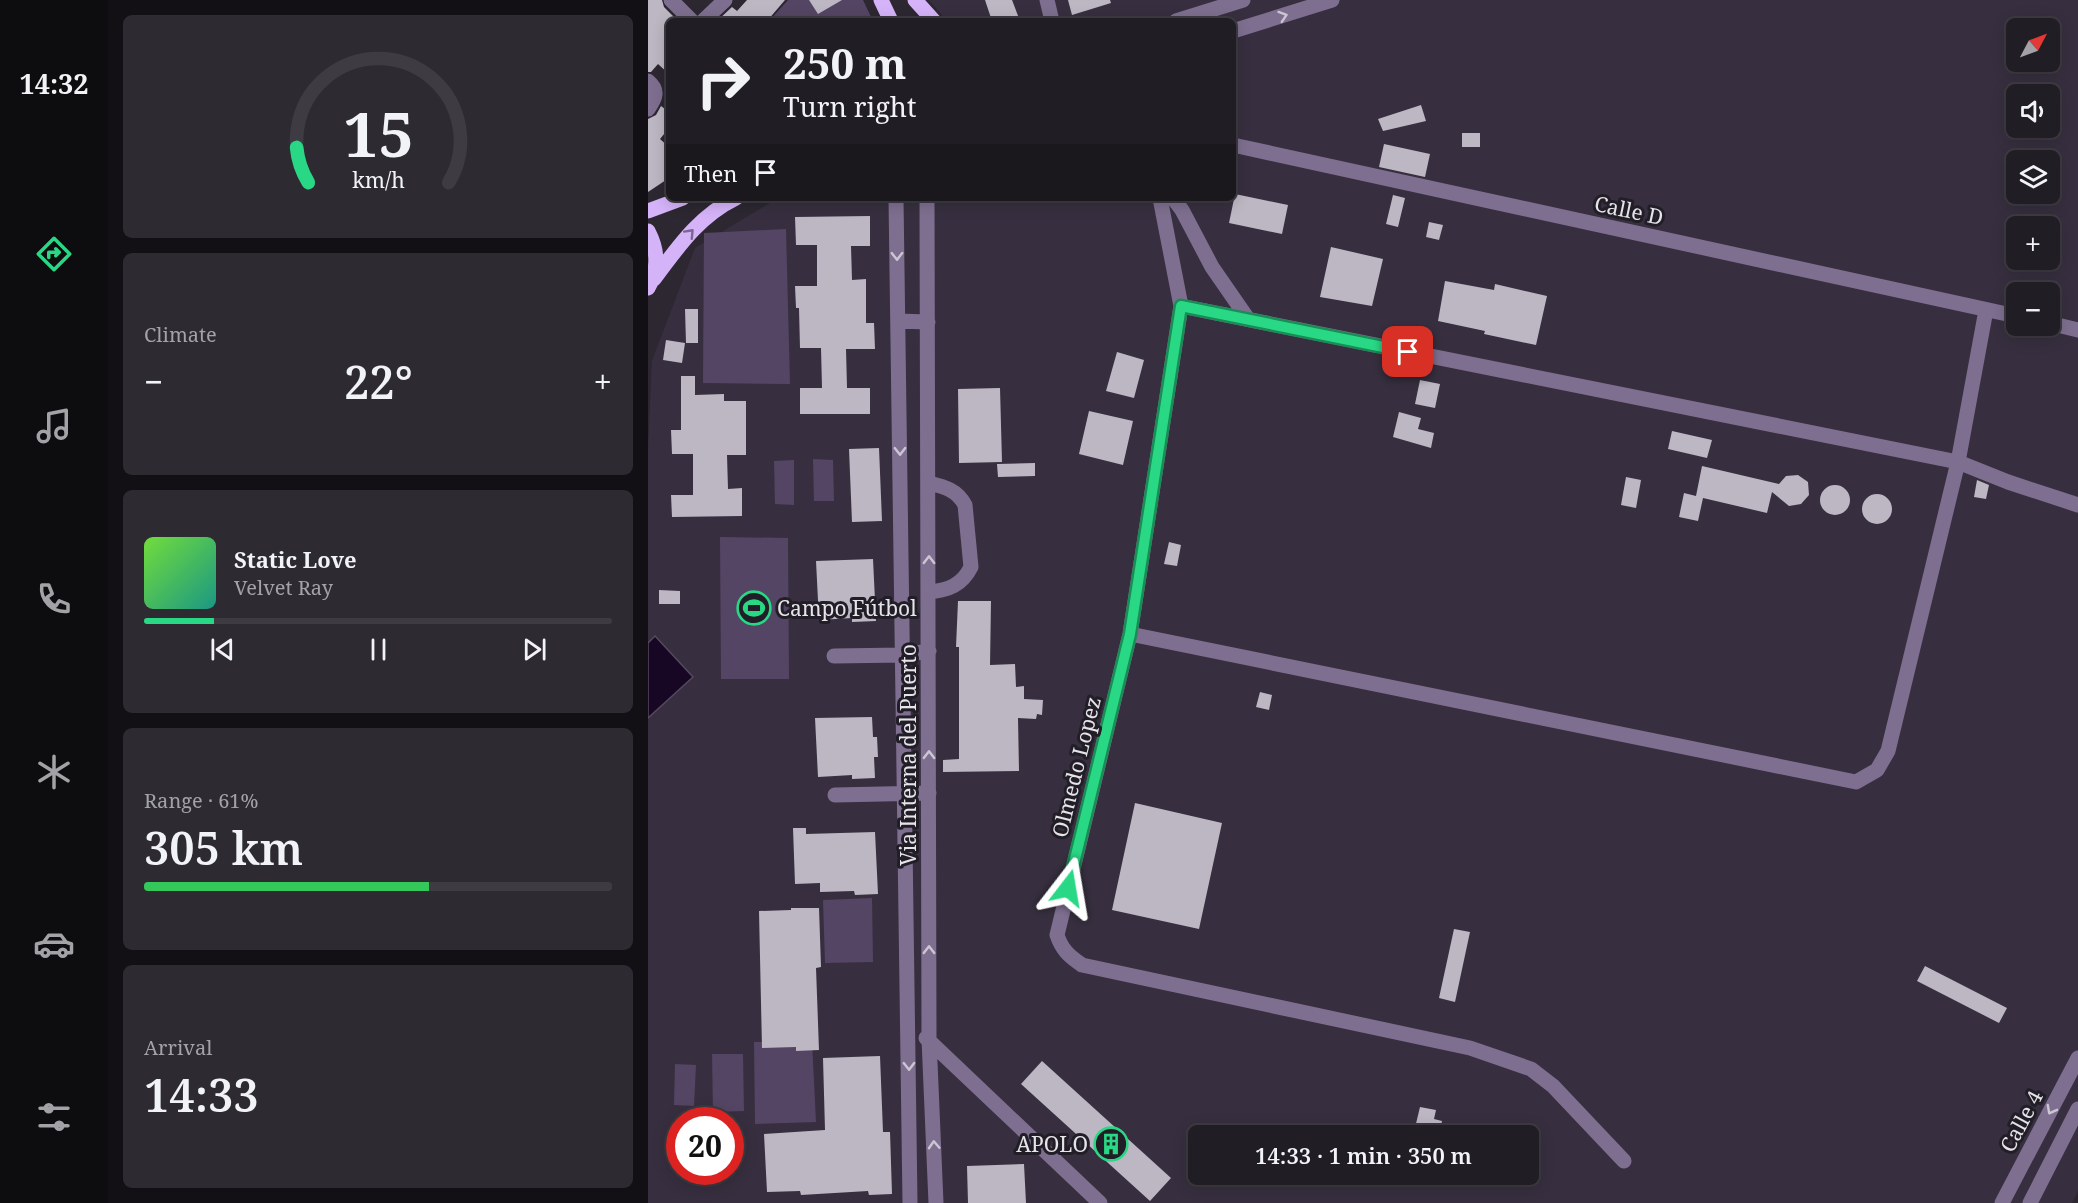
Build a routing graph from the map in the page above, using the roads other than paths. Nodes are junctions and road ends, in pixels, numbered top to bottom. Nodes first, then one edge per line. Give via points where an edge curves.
1 (671, 0) edge
2 (725, 0) edge
3 (881, 0) edge
4 (915, 0) edge
5 (1047, 0) edge
6 (1243, 0) edge
7 (1332, 0) edge
8 (689, 18) edge
9 (706, 18) edge
10 (890, 18) edge
11 (931, 18) edge
12 (1051, 18) edge
13 (1186, 18) edge
14 (1236, 31) edge
15 (651, 84) edge
16 (648, 108) edge
17 (1236, 146) edge
18 (674, 201) edge
19 (730, 201) edge
20 (896, 201) edge
21 (927, 201) edge
22 (1161, 201) edge
23 (1175, 201) edge
24 (648, 211) edge
25 (648, 231) edge
26 (651, 283) edge
27 (1181, 306) junction
28 (1986, 310) junction
29 (2006, 314) edge
30 (1248, 319) junction
31 (898, 321) junction
32 (928, 322) junction
33 (2060, 326) edge
34 (2078, 330) edge
35 (1958, 462) junction
36 (929, 483) junction
37 (2078, 505) edge
38 (929, 525) junction
39 (901, 527) junction
40 (929, 592) junction
41 (1130, 634) junction
42 (929, 651) junction
43 (903, 655) junction
44 (834, 656) dead end
45 (905, 793) junction
46 (929, 793) junction
47 (835, 795) dead end
48 (908, 1037) junction
49 (928, 1039) junction
50 (2078, 1058) edge
51 (2078, 1109) edge
52 (1624, 1161) dead end
53 (910, 1203) edge
54 (936, 1203) edge
55 (1100, 1203) edge
56 (2002, 1203) edge
57 (2030, 1203) edge

1 - 8 street
2 - 9 street
3 - 10 main road
4 - 11 main road
5 - 12 street
6 - 13 street
14 -> 7 street
15 - 16 street via 656,92
17 - 28 street, Calle D
18 - 24 main road
26 -> 19 main road via 689,232
20 -> 31 street, Via Interna del Puerto
21 - 32 street, Via Interna del Puerto
22 - 27 street, Olmedo Lopez
23 - 30 street via 1212,267
25 - 26 main road via 657,261
27 - 30 street
27 - 41 street, Olmedo Lopez
28 - 29 street, Calle D
28 - 35 street
30 - 35 street
31 - 32 street
31 -> 39 street, Via Interna del Puerto
32 - 36 street, Via Interna del Puerto
33 - 34 street
35 - 37 street
35 - 41 street via 1888,751 1877,770 1856,782
36 - 38 street, Via Interna del Puerto
36 - 40 street via 947,487 965,505 971,567 954,587
38 - 39 street
40 -> 38 street, Via Interna del Puerto
39 - 43 street, Via Interna del Puerto
40 - 42 street, Via Interna del Puerto
41 - 52 street, Olmedo Lopez via 1057,935 1069,956 1082,964 1470,1048 1531,1069 1553,1086
42 - 43 street
46 -> 42 street, Via Interna del Puerto
43 - 44 street
43 - 45 street, Via Interna del Puerto
45 - 46 street
45 - 47 street
45 - 48 street, Via Interna del Puerto
49 -> 46 street, Via Interna del Puerto
48 - 49 street
48 -> 53 street, Via Interna del Puerto
54 -> 49 street, Via Interna del Puerto
49 - 55 street
50 -> 56 street, Calle 4
51 - 57 street

